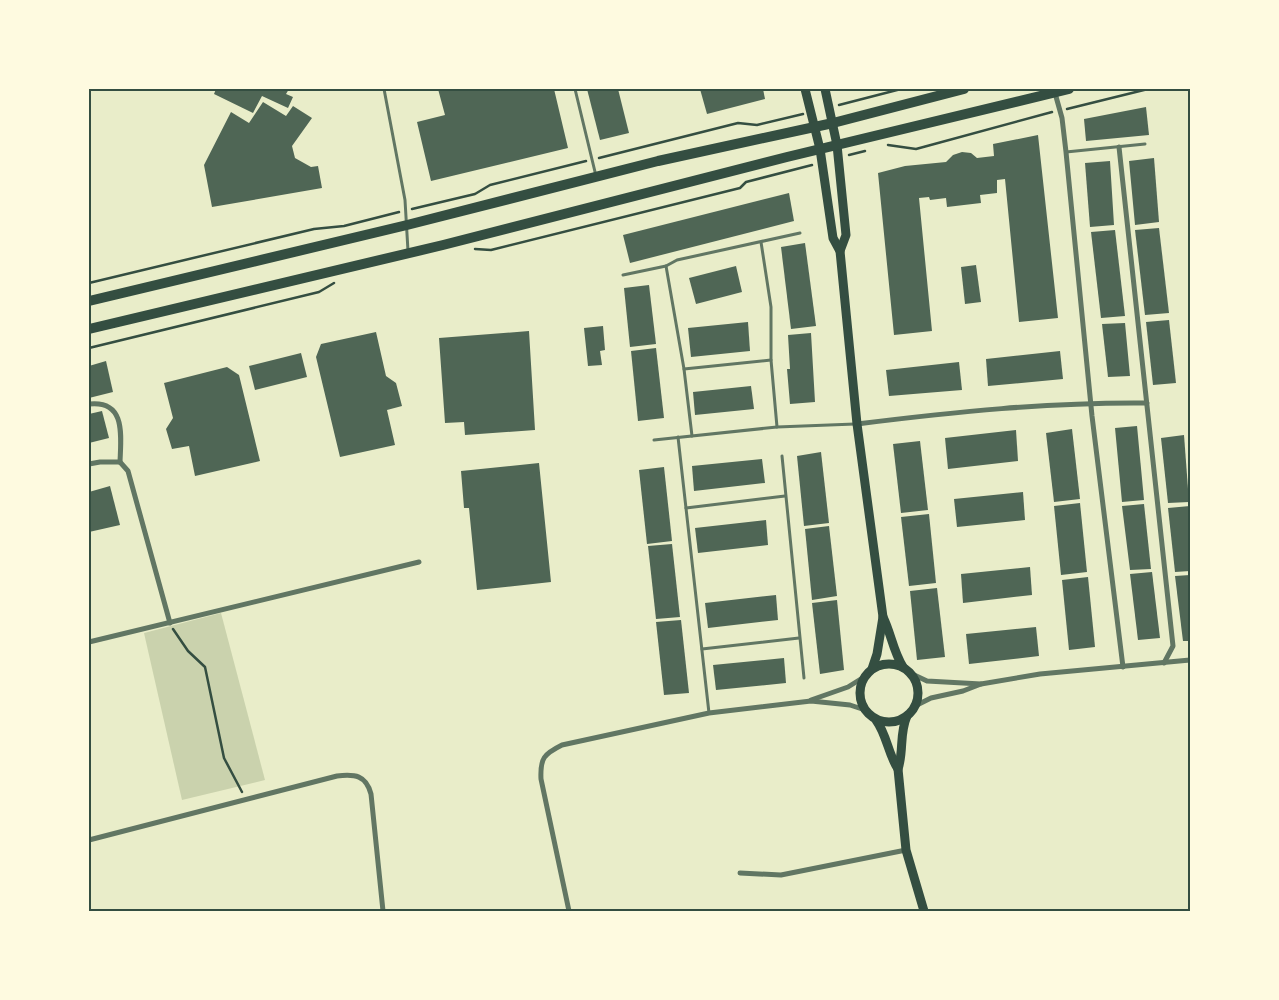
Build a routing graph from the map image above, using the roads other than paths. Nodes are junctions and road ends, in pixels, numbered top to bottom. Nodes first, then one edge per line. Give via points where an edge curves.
1 (384, 89) edge
2 (575, 89) edge
3 (805, 89) edge
4 (825, 89) edge
5 (964, 89) edge
6 (1069, 89) edge
7 (1055, 92) junction
8 (833, 123) junction
9 (813, 127) junction
10 (1145, 144) dead end
11 (837, 145) junction
12 (1119, 148) junction
13 (820, 149) junction
14 (1066, 152) junction
15 (596, 177) junction
16 (407, 225) junction
17 (800, 233) dead end
18 (761, 242) junction
19 (840, 251) junction
20 (408, 252) junction
21 (666, 266) junction
22 (623, 275) dead end
23 (89, 301) edge
24 (89, 330) edge
25 (771, 360) junction
26 (684, 369) junction
27 (1147, 403) junction
28 (89, 404) edge
29 (1092, 404) junction
30 (858, 424) junction
31 (777, 427) junction
32 (692, 436) junction
33 (678, 437) junction
34 (654, 440) dead end
35 (782, 456) dead end
36 (120, 462) junction
37 (89, 464) edge
38 (786, 496) junction
39 (686, 508) junction
40 (419, 562) dead end
41 (882, 617) junction
42 (170, 623) junction
43 (799, 638) junction
44 (89, 642) edge
45 (702, 649) junction
46 (1190, 660) edge
47 (1164, 663) junction
48 (1123, 667) junction
49 (872, 669) junction
50 (907, 670) junction
51 (864, 677) junction
52 (804, 678) dead end
53 (981, 684) junction
54 (811, 701) junction
55 (915, 706) junction
56 (864, 710) junction
57 (709, 713) junction
58 (907, 716) junction
59 (876, 720) junction
60 (898, 769) junction
61 (89, 840) edge
62 (906, 850) junction
63 (740, 873) dead end
64 (383, 911) edge
65 (569, 911) edge
66 (924, 911) edge

1 - 16 lane
2 - 15 lane
3 - 9 main road
4 - 8 main road
5 - 8 main road
6 - 7 main road
7 - 11 main road
7 - 14 street
8 - 9 main road
8 - 11 main road
9 - 13 main road
9 - 15 main road
10 - 12 lane
11 - 13 main road
11 - 19 main road via 846,235
12 - 14 lane
12 - 27 street
13 - 19 main road via 833,238
13 - 20 main road
14 - 29 street
15 - 16 main road
16 - 20 lane
16 - 23 main road
17 - 18 lane
18 - 21 lane via 677,260
18 - 25 lane via 772,307
19 - 30 main road
20 - 24 main road
21 - 22 lane
21 - 26 lane
25 - 26 lane
25 - 31 lane
26 - 32 lane
27 - 29 street
27 - 47 street via 1173,646
28 - 36 street via 111,406 117,416
29 - 30 street via 991,410
29 - 48 street
30 - 31 lane
30 - 41 main road
31 - 32 lane
32 - 33 lane
33 - 34 lane
33 - 39 lane
35 - 38 lane
36 - 37 street
36 - 42 street via 128,470
38 - 39 lane
38 - 43 lane
39 - 45 lane
40 - 42 street
41 - 49 main road
41 - 50 main road via 895,652
42 - 44 street
43 - 45 lane
43 - 52 lane
45 - 57 lane
46 - 47 street
47 - 48 street
48 - 53 street via 1040,674
49 - 50 main road via 887,664
49 - 51 main road
50 - 53 street via 927,681
50 - 55 main road via 918,689
51 - 54 street via 848,688
51 - 56 main road via 859,693
53 - 55 street via 931,698
54 - 56 street via 850,705
54 - 57 street
55 - 58 main road
56 - 59 main road
57 - 65 street via 562,744 548,752 540,766 541,779
58 - 59 main road via 892,722
58 - 60 main road via 902,730
59 - 60 main road
60 - 62 main road
61 - 64 street via 337,776 363,778 371,794
62 - 63 street via 787,874
62 - 66 main road

